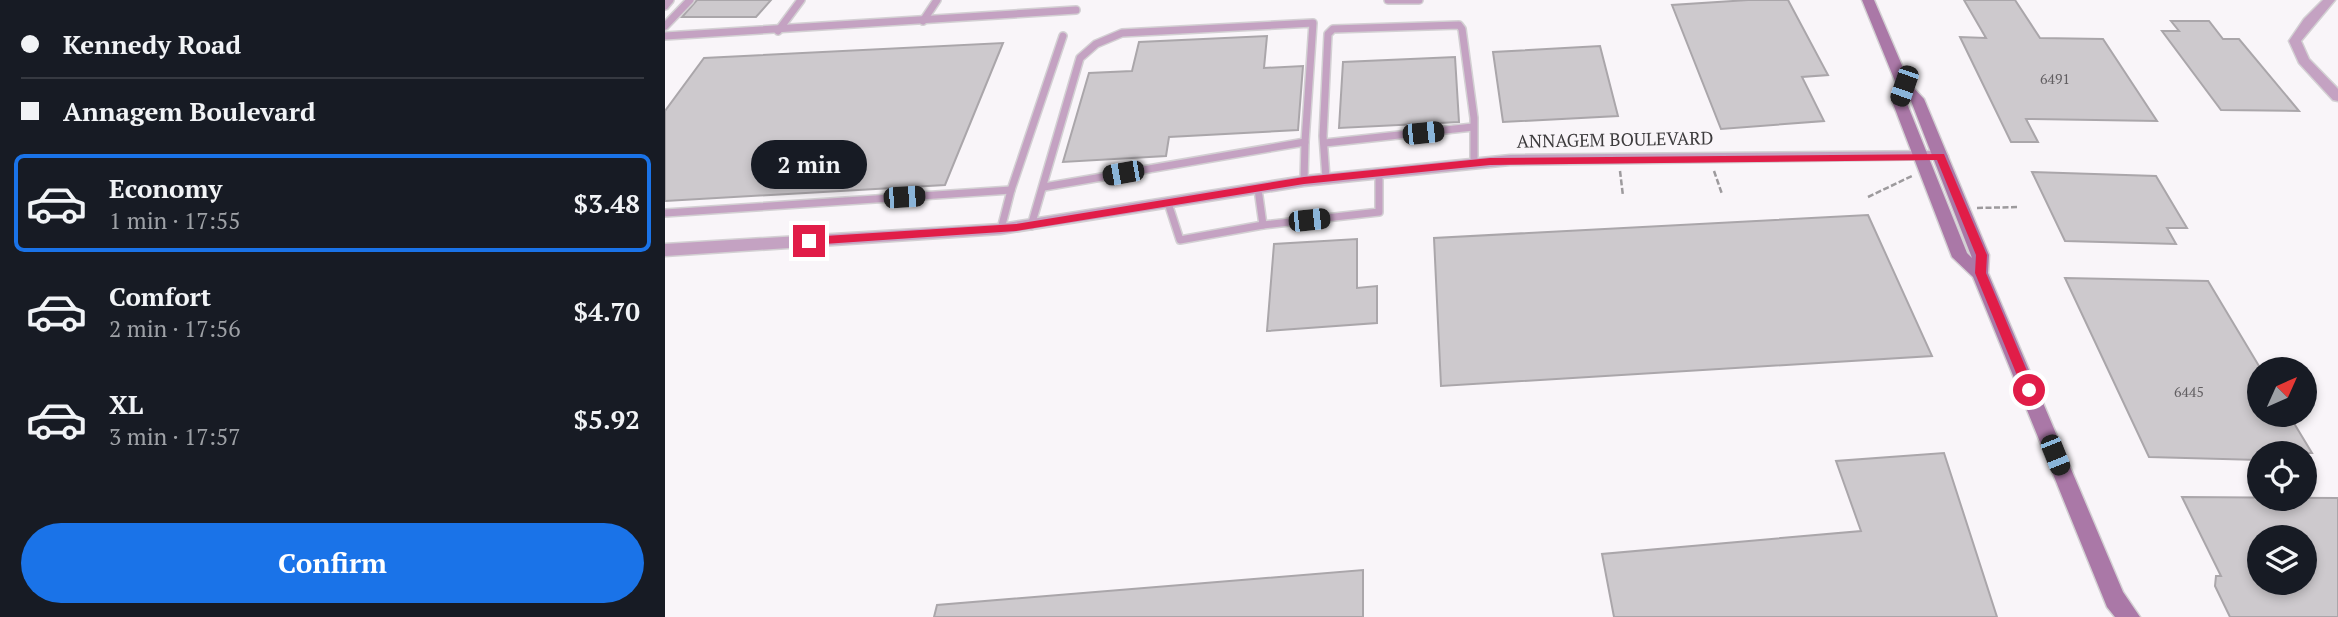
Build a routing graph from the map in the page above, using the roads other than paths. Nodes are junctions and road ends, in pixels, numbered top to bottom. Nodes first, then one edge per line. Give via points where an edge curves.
1 (670, 0) edge
2 (690, 0) edge
3 (801, 0) edge
4 (937, 0) edge
5 (1388, 0) edge
6 (1419, 0) edge
7 (1868, 0) edge
8 (2329, 0) edge
9 (665, 6) edge
10 (1076, 10) dead end
11 (923, 21) junction
12 (665, 26) edge
13 (778, 31) junction
14 (665, 36) edge
15 (1063, 36) dead end
16 (1904, 86) junction
17 (2338, 97) edge
18 (1473, 127) junction
19 (1305, 142) junction
20 (1325, 144) junction
21 (1921, 156) junction
22 (1941, 156) junction
23 (1474, 163) junction
24 (1379, 173) junction
25 (1326, 178) junction
26 (1304, 181) junction
27 (1044, 187) junction
28 (1258, 189) junction
29 (1011, 190) junction
30 (1168, 204) junction
31 (665, 213) edge
32 (1263, 225) junction
33 (1031, 226) junction
34 (1001, 229) junction
35 (665, 250) edge
36 (1980, 273) junction
37 (2116, 608) edge
38 (2129, 617) edge

1 - 9 lane
2 - 12 lane
3 - 13 lane
4 - 11 lane
5 - 6 lane
7 - 16 main road
8 - 17 street via 2295,41 2303,60
10 - 11 lane
11 - 13 lane
13 - 14 lane
15 - 29 lane
16 - 21 main road via 1899,101
16 - 22 main road via 1917,99
18 - 20 lane
18 - 20 lane via 1459,25 1333,29 1328,34
18 - 23 lane
19 - 26 lane
19 - 27 lane
19 - 27 lane via 1313,23 1129,31 1104,38 1080,58
20 - 25 lane
21 - 22 street, ANNAGEM BOULEVARD
21 - 23 street, ANNAGEM BOULEVARD
21 - 36 main road via 1960,257
22 - 36 main road via 1982,255
23 - 24 street, ANNAGEM BOULEVARD
24 - 25 street, ANNAGEM BOULEVARD
24 - 32 lane via 1379,212
25 - 26 street, ANNAGEM BOULEVARD
26 - 28 street, ANNAGEM BOULEVARD
27 - 33 lane
28 - 30 street, ANNAGEM BOULEVARD
28 - 32 lane
29 - 31 lane
29 - 34 lane
30 - 32 lane via 1180,240
30 - 33 street, ANNAGEM BOULEVARD
33 - 34 street, ANNAGEM BOULEVARD
34 - 35 street, ANNAGEM BOULEVARD
36 - 37 main road
37 - 38 main road

